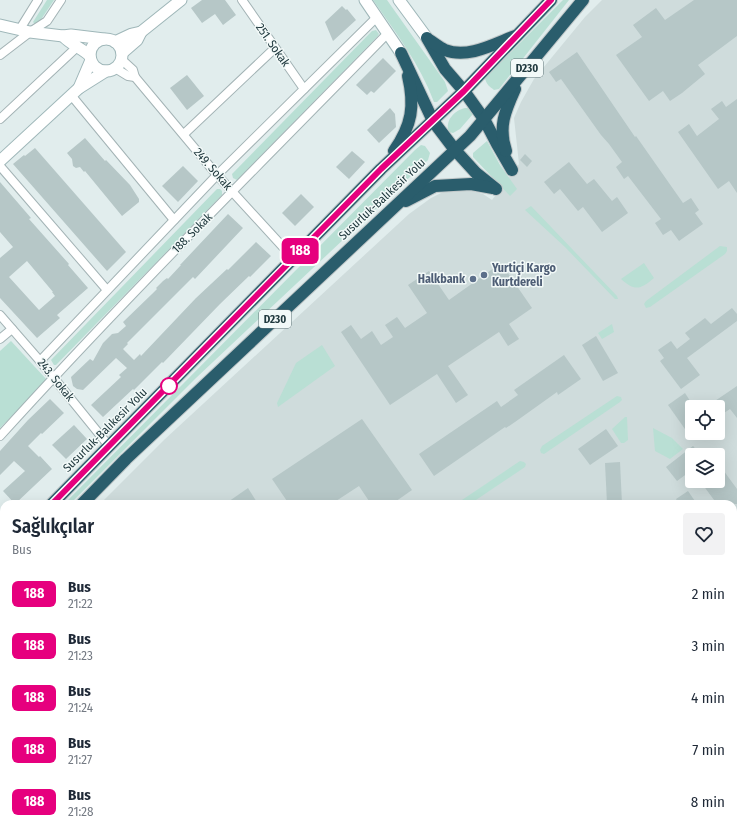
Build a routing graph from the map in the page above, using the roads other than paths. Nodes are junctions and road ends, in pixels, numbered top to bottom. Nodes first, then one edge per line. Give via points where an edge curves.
1 (38, 0) edge
2 (61, 0) edge
3 (180, 0) edge
4 (242, 0) edge
5 (365, 0) edge
6 (399, 0) edge
7 (551, 0) edge
8 (584, 0) edge
9 (377, 17) junction
10 (0, 25) edge
11 (25, 30) junction
12 (141, 32) junction
13 (388, 33) junction
14 (518, 35) junction
15 (63, 36) junction
16 (427, 38) junction
17 (104, 39) junction
18 (116, 42) junction
19 (76, 47) junction
20 (275, 48) junction
21 (401, 53) junction
22 (0, 55) edge
23 (122, 56) junction
24 (90, 58) junction
25 (110, 69) junction
26 (135, 77) junction
27 (520, 77) junction
28 (304, 89) junction
29 (75, 91) junction
30 (464, 91) junction
31 (0, 119) edge
32 (484, 119) junction
33 (433, 120) junction
34 (184, 134) junction
35 (455, 150) junction
36 (0, 161) edge
37 (0, 166) edge
38 (381, 169) junction
39 (217, 175) junction
40 (233, 192) junction
41 (394, 207) junction
42 (174, 220) junction
43 (293, 258) junction
44 (107, 290) junction
45 (0, 315) edge
46 (12, 329) junction
47 (0, 339) edge
48 (40, 361) junction
49 (54, 377) junction
50 (0, 436) edge
51 (109, 446) junction
52 (56, 500) edge
53 (86, 500) edge

1 - 11 street
2 - 11 street via 47,21
3 - 12 main road
4 - 20 street, 251. Sokak
5 - 9 main road
6 - 16 main road
7 - 14 highway, Susurluk-Balıkesir Yolu / D230
8 - 27 highway, Susurluk-Balıkesir Yolu / D230
9 - 13 main road
9 - 28 street, 188. Sokak
10 - 11 main road
11 - 15 main road
11 - 22 street
12 - 18 main road
12 - 23 main road
13 - 21 main road
13 - 40 street, 188. Sokak
14 - 16 highway via 475,51 459,53 445,50
14 - 30 highway, Susurluk-Balıkesir Yolu / D230
15 - 17 main road
15 - 19 main road
16 - 30 highway via 445,69
17 - 18 main road
17 - 24 main road via 95,43 90,51
18 - 23 main road via 121,48
19 - 24 main road via 82,49
19 - 31 street
20 - 28 street, 251. Sokak
20 - 34 street
21 - 33 highway
21 - 38 highway via 410,85 410,122 402,140
23 - 25 main road via 119,64
23 - 26 street, 249. Sokak
24 - 25 main road via 97,68
24 - 29 main road
25 - 26 street
25 - 29 main road
26 - 34 street, 249. Sokak
27 - 32 highway, Susurluk-Balıkesir Yolu / D230
27 - 32 highway via 504,113 502,133 512,170
28 - 39 street, 188. Sokak
29 - 36 main road
29 - 42 street
30 - 32 highway
30 - 33 highway, Susurluk-Balıkesir Yolu / D230
32 - 35 highway, Susurluk-Balıkesir Yolu / D230
33 - 35 highway
33 - 38 highway, Susurluk-Balıkesir Yolu / D230
34 - 39 street, 249. Sokak
35 - 41 highway, Susurluk-Balıkesir Yolu / D230
35 - 41 highway via 476,173 496,189 471,184 435,186
37 - 44 street
38 - 43 highway, Susurluk-Balıkesir Yolu / D230
39 - 40 street, 249. Sokak
39 - 42 street, 188. Sokak
40 - 43 street, 249. Sokak
40 - 49 street, 188. Sokak via 156,268
41 - 53 highway, Susurluk-Balıkesir Yolu / D230 via 126,459
42 - 44 street, 188. Sokak
43 - 51 highway, Susurluk-Balıkesir Yolu / D230
44 - 48 street, 188. Sokak
45 - 46 street, 243. Sokak
46 - 47 street
46 - 48 street, 243. Sokak
48 - 49 street, 243. Sokak
49 - 50 street, 188. Sokak
49 - 51 street, 243. Sokak
51 - 52 highway, Susurluk-Balıkesir Yolu / D230

